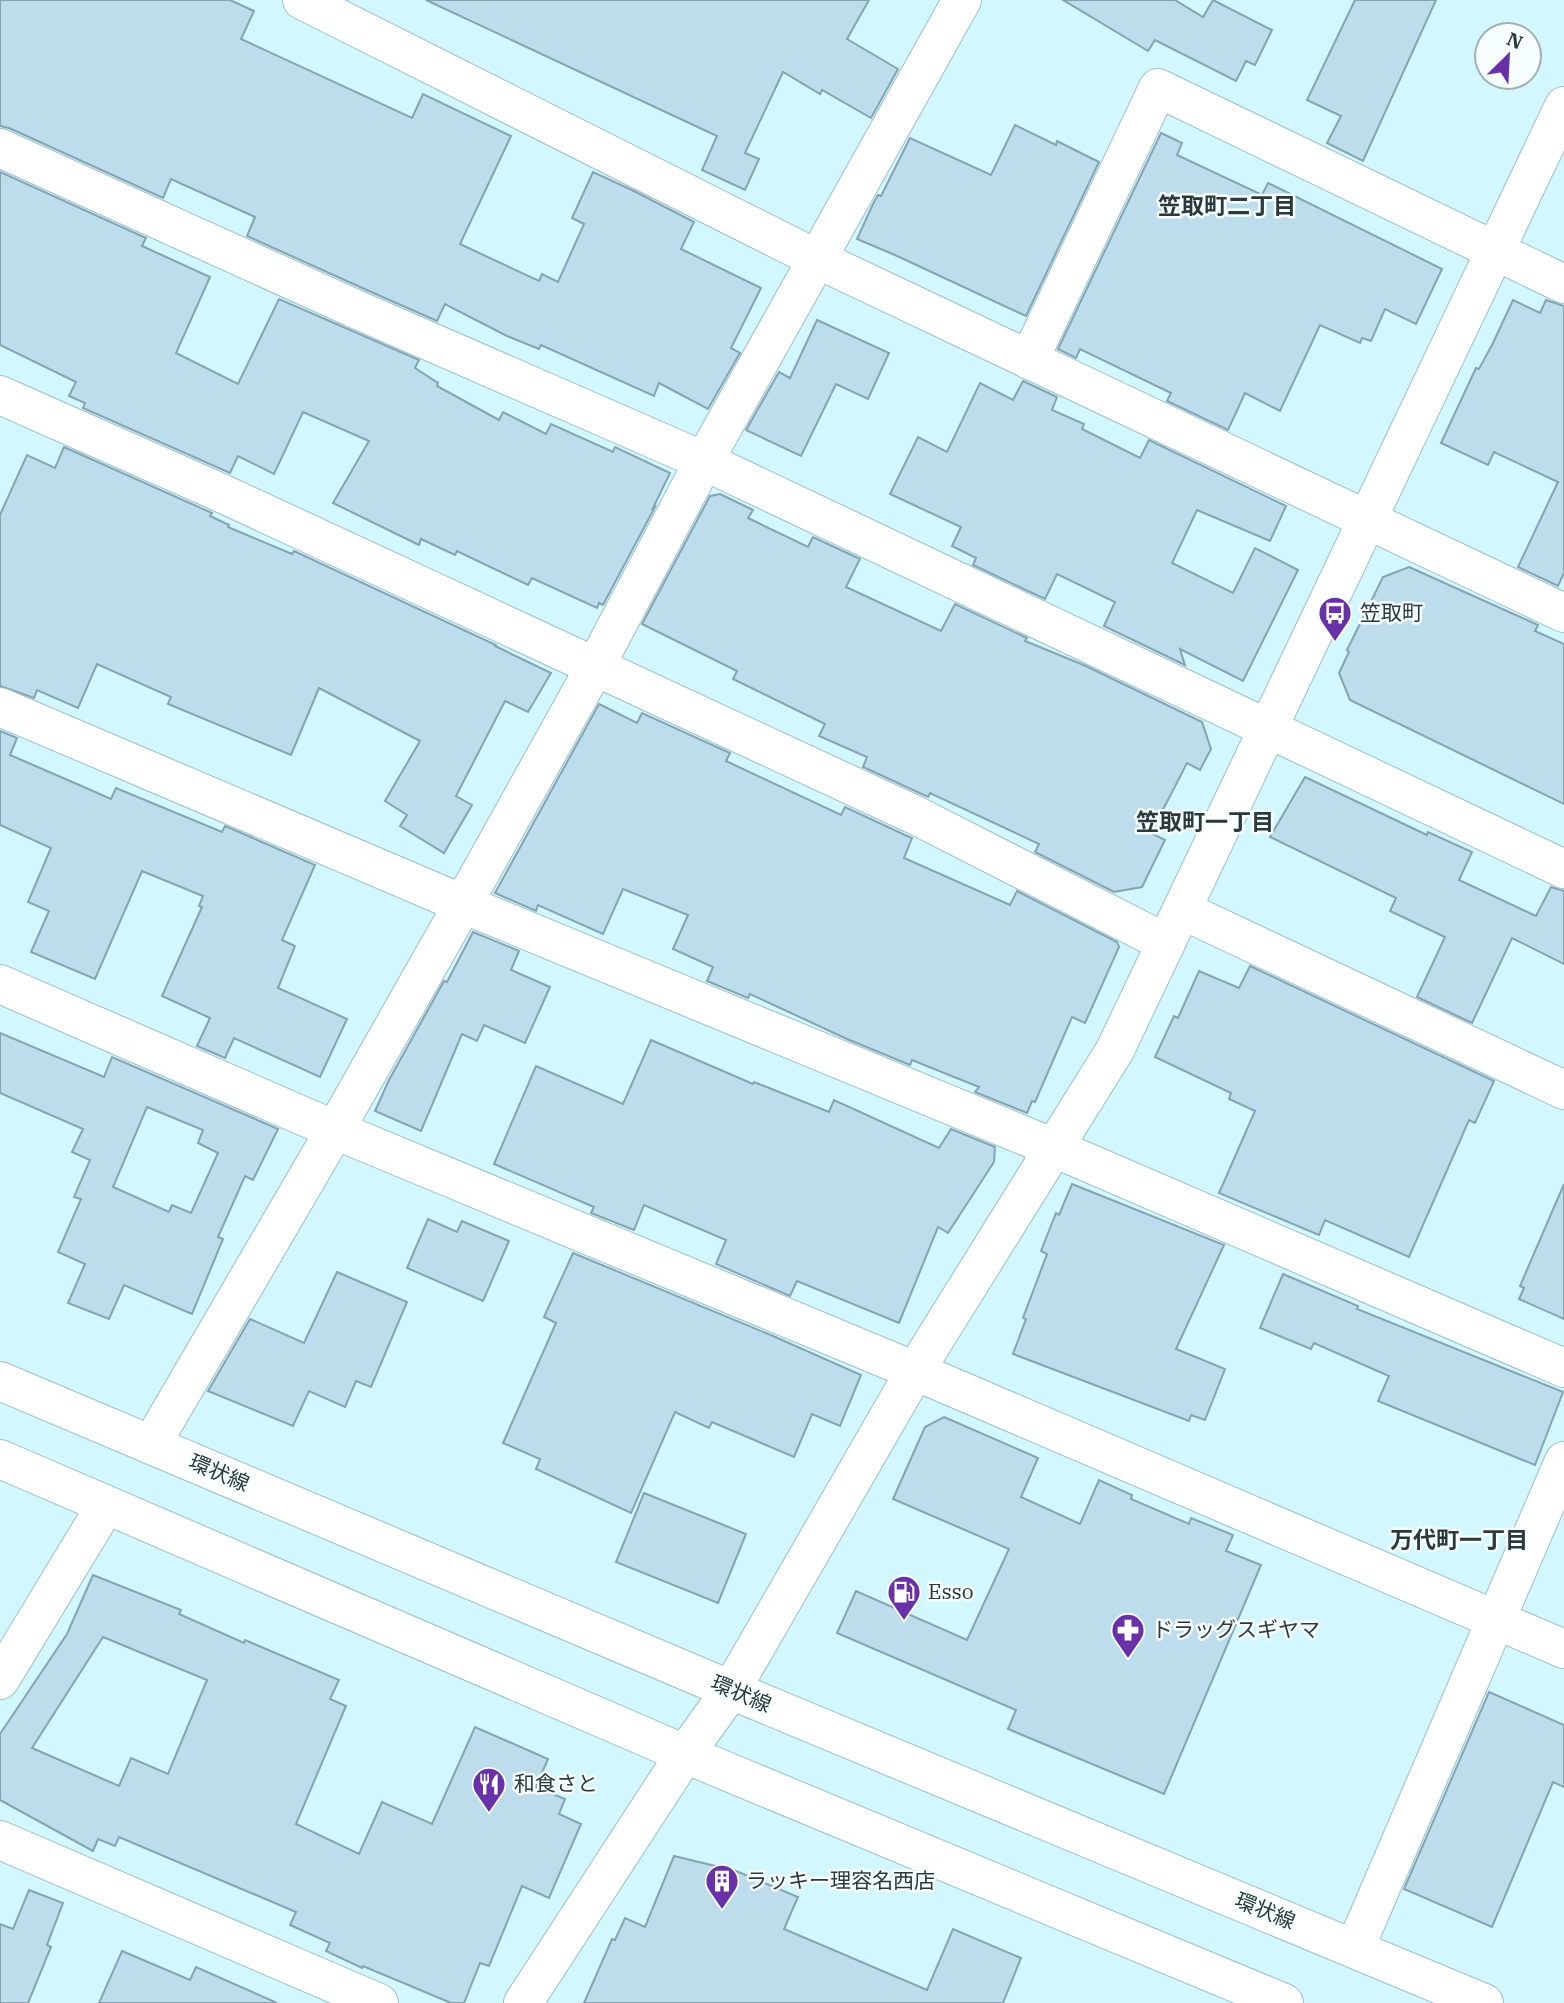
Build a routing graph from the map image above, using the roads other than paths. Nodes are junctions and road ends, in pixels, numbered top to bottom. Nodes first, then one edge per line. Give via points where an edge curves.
1 (302, 0) edge
2 (962, 0) edge
3 (1564, 106) edge
4 (0, 148) edge
5 (1495, 252) junction
6 (817, 259) junction
7 (1564, 284) edge
8 (1029, 360) junction
9 (0, 395) edge
10 (704, 461) junction
11 (1367, 521) junction
12 (1564, 613) edge
13 (595, 667) junction
14 (0, 706) edge
15 (1268, 729) junction
16 (1564, 869) edge
17 (463, 904) junction
18 (1174, 926) junction
19 (0, 984) edge
20 (1564, 1090) edge
21 (335, 1130) junction
22 (1054, 1148) junction
23 (1564, 1368) edge
24 (915, 1371) junction
25 (0, 1381) edge
26 (151, 1445) junction
27 (0, 1459) edge
28 (1564, 1461) edge
29 (106, 1505) junction
30 (1496, 1620) junction
31 (1564, 1649) edge
32 (0, 1680) edge
33 (731, 1690) junction
34 (685, 1755) junction
35 (0, 1840) edge
36 (1355, 1948) junction
37 (379, 2003) edge
38 (523, 2003) edge
39 (1284, 2003) edge
40 (1484, 2003) edge

1 - 6 street
2 - 6 street
3 - 5 street
4 - 10 street via 360,312
5 - 7 street
5 - 8 street via 1157,88
5 - 11 street
6 - 8 street
6 - 10 street
8 - 11 street
9 - 13 street
10 - 13 street
10 - 15 street
11 - 12 street
11 - 15 street
13 - 17 street
13 - 18 street via 915,815
14 - 17 street
15 - 16 street
15 - 18 street
17 - 21 street
17 - 22 street
18 - 20 street
18 - 22 street via 1115,1050
19 - 21 street
21 - 24 street
21 - 26 street
22 - 23 street
22 - 24 street
24 - 30 street
24 - 33 street
25 - 26 street, 環状線
26 - 33 street, 環状線
27 - 29 street
28 - 30 street
29 - 32 street
29 - 34 street
30 - 31 street
30 - 36 street
33 - 34 street
33 - 36 street, 環状線
34 - 38 street
34 - 39 street
35 - 37 street
36 - 40 street, 環状線

